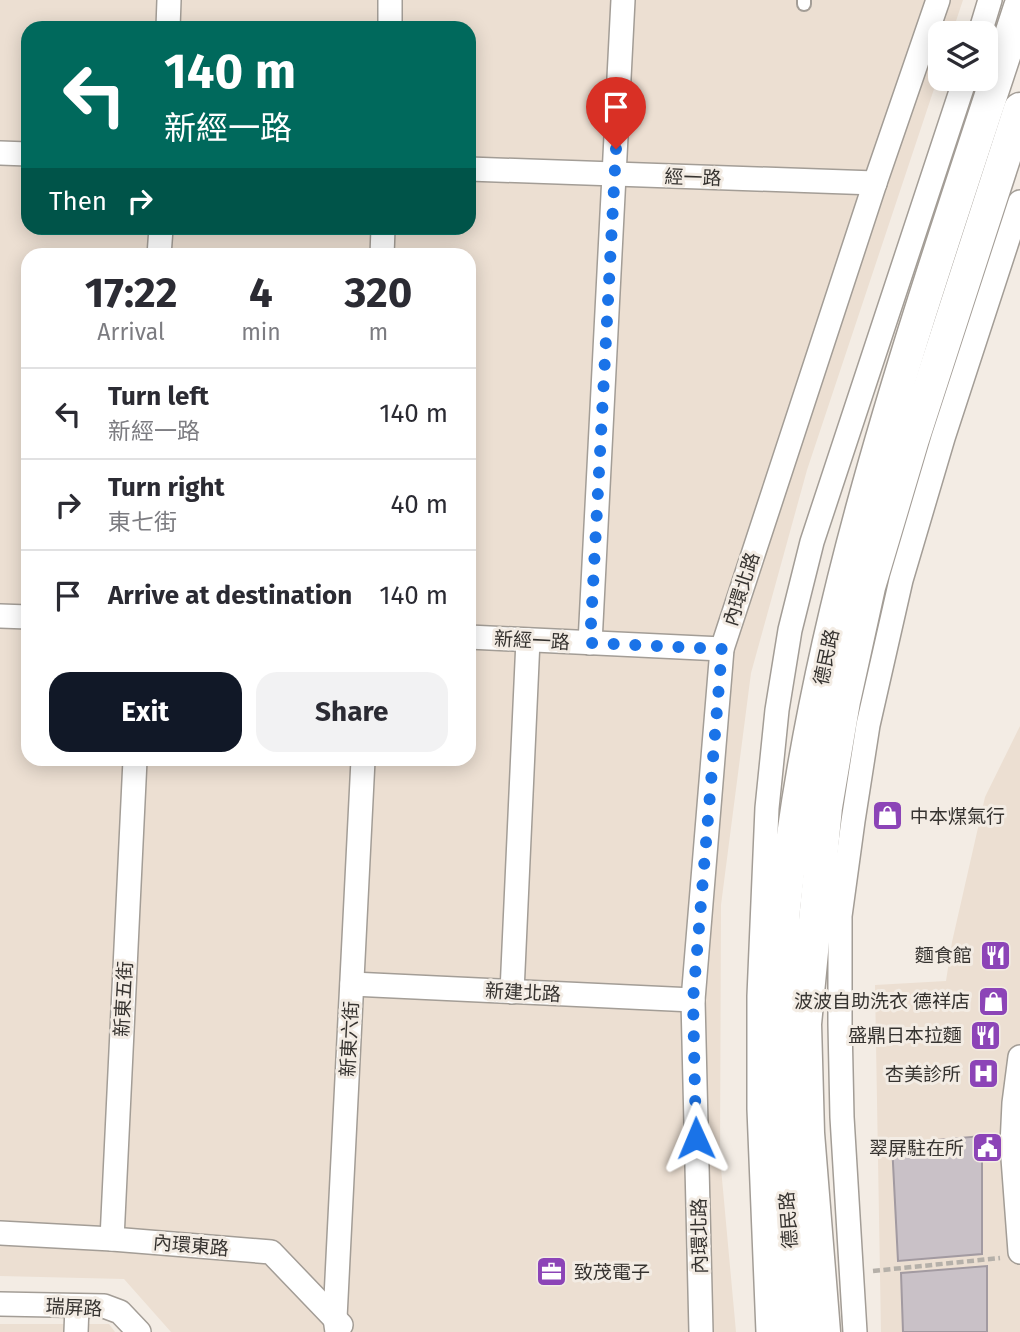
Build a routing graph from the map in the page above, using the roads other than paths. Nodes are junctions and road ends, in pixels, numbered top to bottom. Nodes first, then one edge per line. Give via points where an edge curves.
1 (169, 0) edge
2 (390, 0) edge
3 (623, 0) edge
4 (937, 0) edge
5 (990, 0) edge
6 (1020, 6) edge
7 (168, 21) edge
8 (390, 21) edge
9 (983, 21) edge
10 (961, 91) edge
11 (1020, 109) edge
12 (0, 153) edge
13 (21, 153) edge
14 (476, 169) edge
15 (615, 174) junction
16 (875, 183) junction
17 (1020, 202) edge
18 (0, 615) edge
19 (21, 616) edge
20 (476, 637) edge
21 (528, 640) junction
22 (590, 643) junction
23 (722, 649) junction
24 (135, 766) edge
25 (362, 766) edge
26 (352, 984) junction
27 (512, 992) junction
28 (693, 1000) junction
29 (1020, 1057) edge
30 (1016, 1138) edge
31 (0, 1233) edge
32 (112, 1239) junction
33 (1014, 1255) edge
34 (0, 1304) edge
35 (77, 1306) junction
36 (340, 1327) edge
37 (76, 1332) edge
38 (139, 1332) edge
39 (701, 1332) edge
40 (768, 1332) edge
41 (795, 1332) edge
42 (824, 1332) edge
43 (855, 1332) edge

1 - 7 street
2 - 8 street
3 - 15 street
4 - 16 street, 內環北路
5 - 9 street
6 - 41 street, 德民路 via 854,535 823,665 800,799 784,912 782,1022 783,1135
10 - 40 street, 德民路 via 812,542 777,710 767,808 759,996
11 - 42 street, 德民路 via 869,586 826,807 805,1024 808,1133
12 - 13 street
14 - 15 street, 經一路
15 - 16 street, 經一路
15 - 22 street
16 - 23 street, 內環北路
17 - 43 street via 901,580 855,807 840,929 842,1117
18 - 19 street
20 - 21 street, 新經一路
21 - 22 street, 新經一路
21 - 27 street
22 - 23 street, 新經一路
23 - 28 street, 內環北路
24 - 32 street, 新東五街
25 - 26 street, 新東六街
26 - 27 street, 新建北路
26 - 36 street, 新東六街
27 - 28 street, 新建北路
28 - 39 street, 內環北路
29 - 30 street
30 - 33 street
31 - 32 street, 內環東路
32 - 36 street, 內環東路 via 271,1252
34 - 35 street, 瑞屏路
35 - 37 street
35 - 38 street, 瑞屏路 via 104,1306 120,1312

